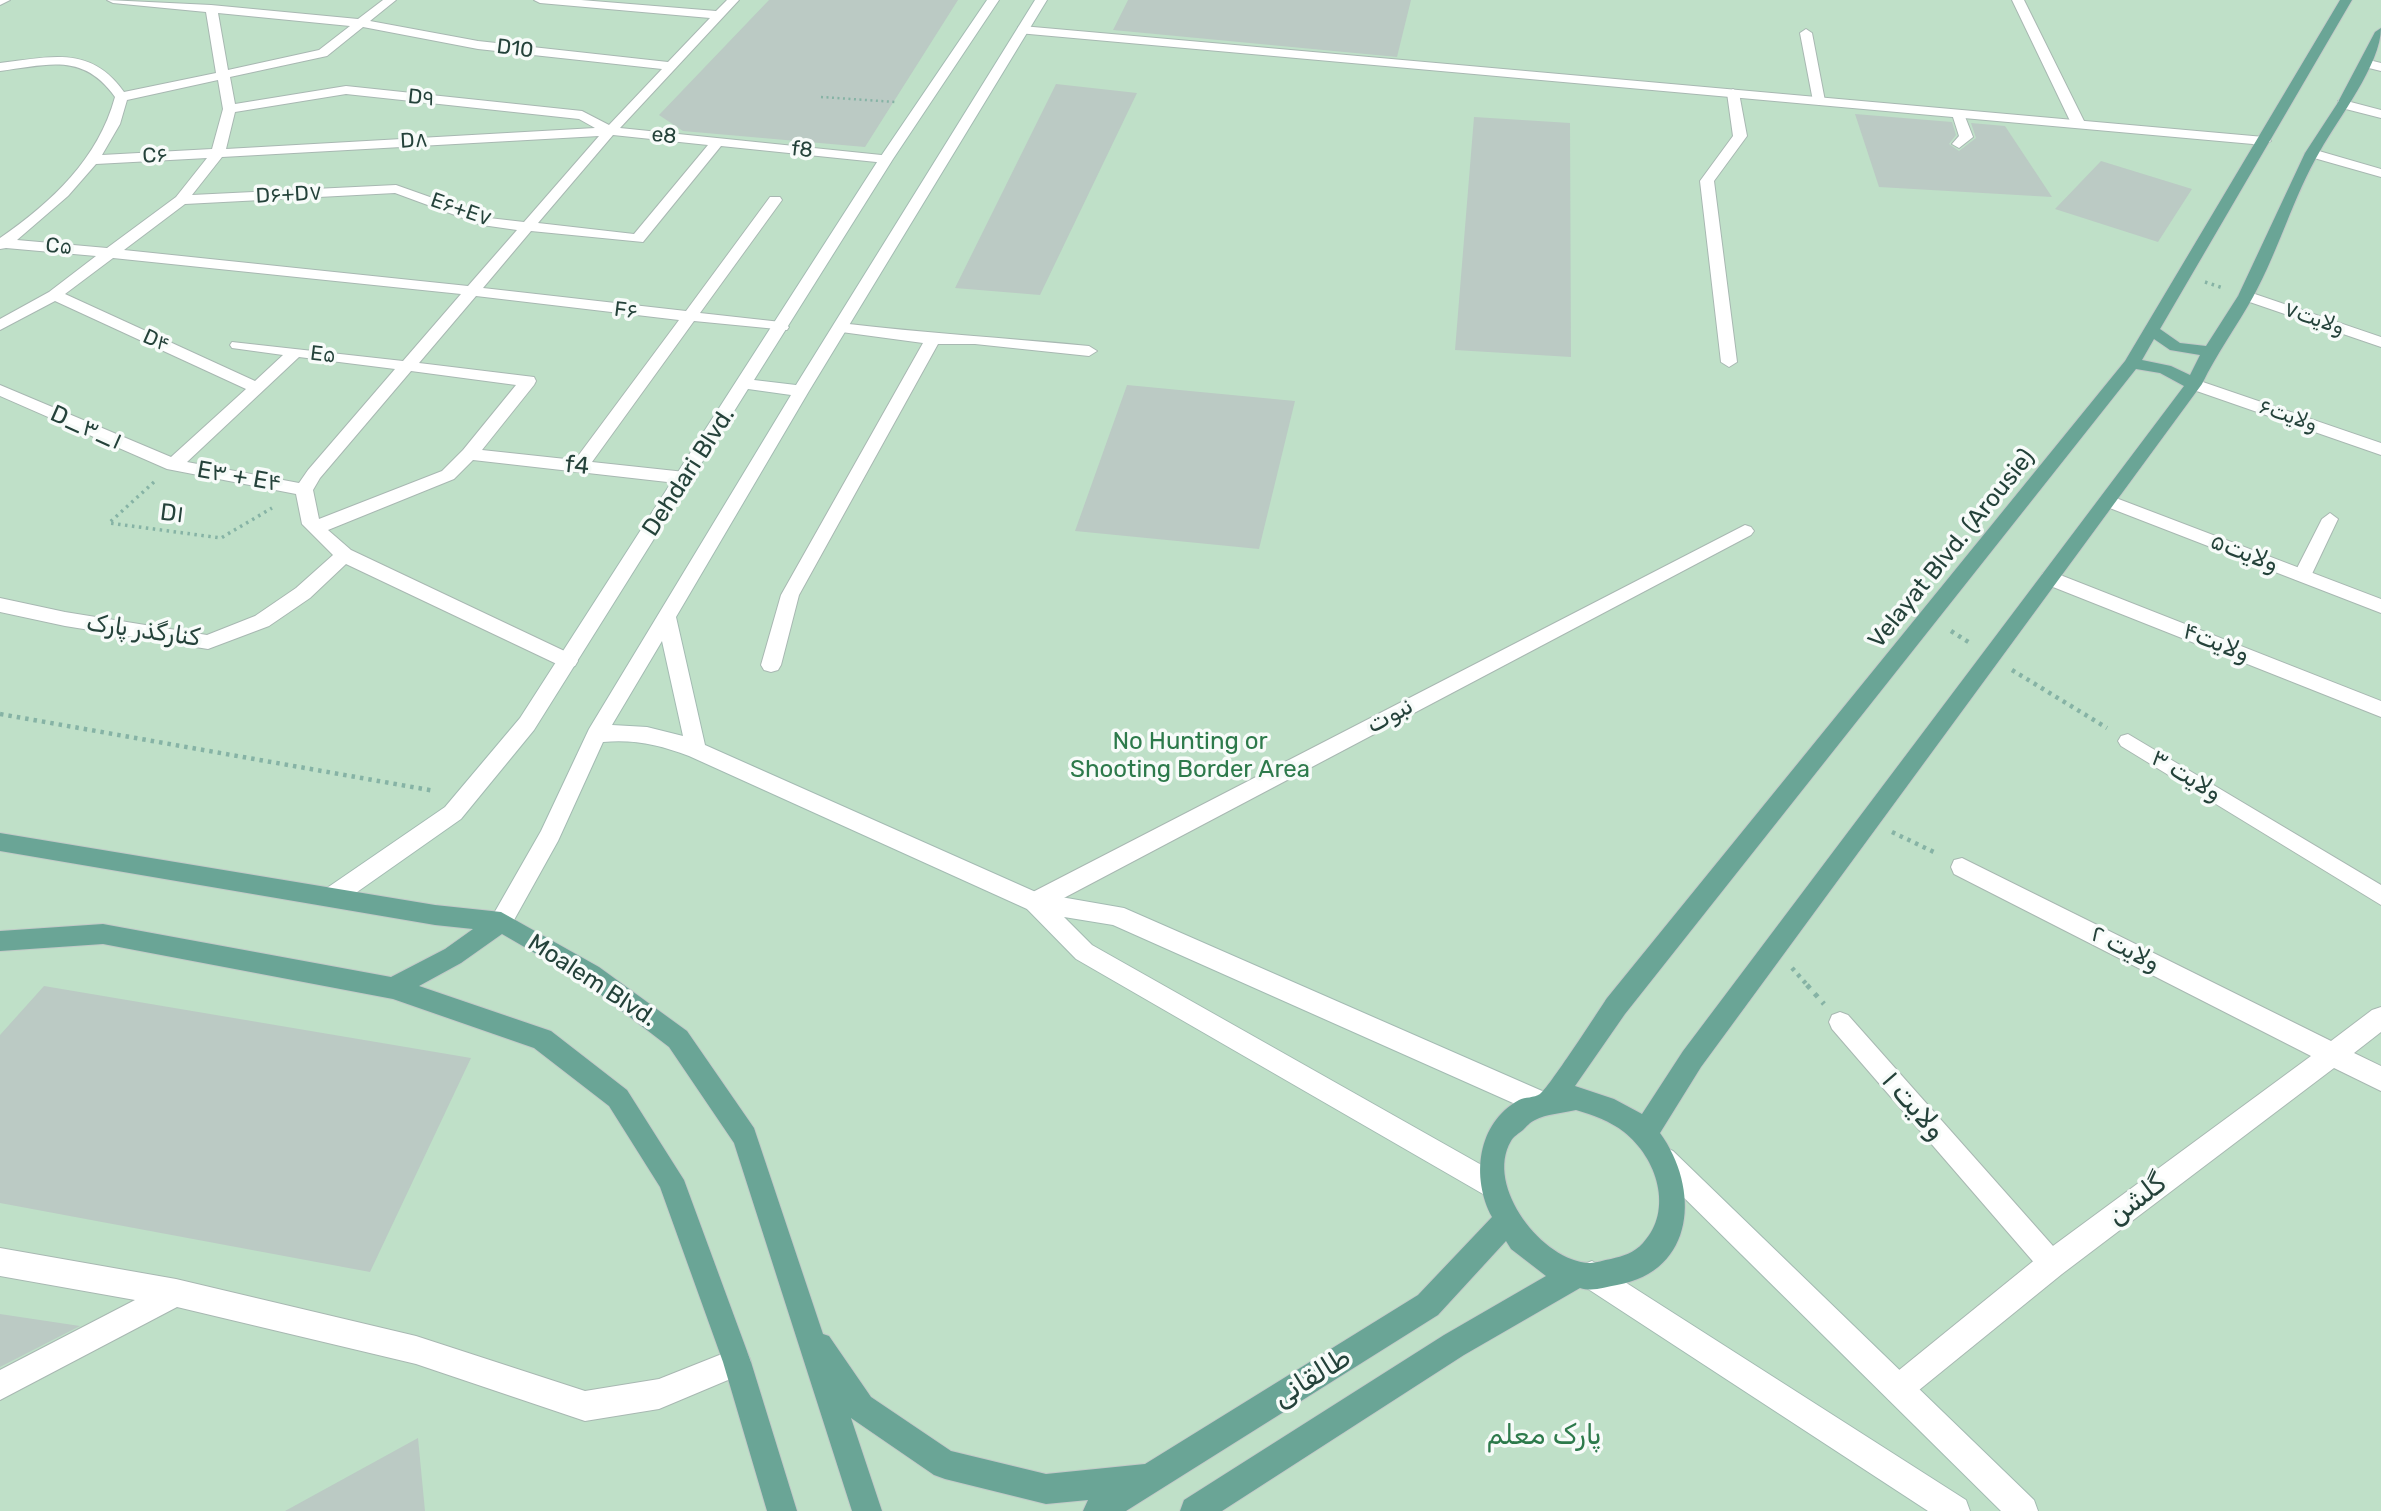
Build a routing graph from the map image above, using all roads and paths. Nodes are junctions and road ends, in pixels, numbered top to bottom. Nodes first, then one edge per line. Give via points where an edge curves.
1 (113, 0) edge
2 (224, 0) edge
3 (390, 0) edge
4 (540, 0) edge
5 (733, 0) edge
6 (993, 0) edge
7 (1041, 0) edge
8 (2018, 0) edge
9 (2346, 0) edge
10 (562, 1) edge
11 (211, 8) junction
12 (719, 15) junction
13 (360, 23) junction
14 (1022, 30) junction
15 (2381, 32) edge
16 (1806, 33) dead end
17 (2373, 65) edge
18 (671, 66) junction
19 (0, 67) edge
20 (222, 75) junction
21 (1733, 93) junction
22 (121, 97) junction
23 (821, 97) dead end
24 (1819, 101) junction
25 (925, 104) junction
26 (2343, 104) junction
27 (229, 109) junction
28 (1958, 114) junction
29 (2381, 114) edge
30 (2078, 123) junction
31 (610, 131) junction
32 (718, 141) junction
33 (2264, 141) junction
34 (1959, 144) dead end
35 (218, 153) junction
36 (2312, 153) junction
37 (886, 159) junction
38 (93, 160) junction
39 (2381, 173) edge
40 (397, 189) joint
41 (181, 200) junction
42 (775, 200) dead end
43 (526, 228) junction
44 (2, 244) edge
45 (115, 252) junction
46 (2184, 275) junction
47 (472, 292) junction
48 (54, 295) junction
49 (2246, 296) junction
50 (689, 318) junction
51 (0, 325) edge
52 (782, 327) junction
53 (840, 328) junction
54 (2151, 330) junction
55 (933, 339) junction
56 (2381, 342) edge
57 (238, 345) dead end
58 (1089, 351) dead end
59 (2210, 351) junction
60 (296, 352) junction
61 (1729, 362) dead end
62 (2132, 363) junction
63 (408, 366) junction
64 (745, 384) junction
65 (2194, 384) junction
66 (257, 388) junction
67 (0, 390) edge
68 (800, 391) junction
69 (2381, 449) edge
70 (469, 454) junction
71 (173, 466) junction
72 (580, 466) junction
73 (685, 478) junction
74 (304, 489) junction
75 (2108, 501) junction
76 (2330, 519) dead end
77 (315, 528) junction
78 (1745, 531) dead end
79 (344, 555) junction
80 (2302, 576) junction
81 (2050, 578) junction
82 (0, 605) edge
83 (2381, 606) edge
84 (666, 616) junction
85 (1929, 617) junction
86 (1990, 657) junction
87 (568, 662) junction
88 (771, 665) dead end
89 (2381, 709) edge
90 (0, 714) edge
91 (596, 735) junction
92 (2128, 741) joint
93 (696, 750) junction
94 (467, 796) junction
95 (1870, 820) junction
96 (0, 842) edge
97 (1962, 867) joint
98 (2381, 896) edge
99 (332, 897) junction
100 (1035, 902) junction
101 (501, 922) junction
102 (0, 941) edge
103 (1774, 948) junction
104 (393, 988) junction
105 (2381, 1018) edge
106 (1840, 1023) joint
107 (2333, 1055) junction
108 (2381, 1079) edge
109 (1546, 1101) junction
110 (1645, 1133) junction
111 (1664, 1160) junction
112 (1492, 1185) junction
113 (1506, 1222) junction
114 (0, 1262) edge
115 (2052, 1264) junction
116 (1585, 1274) junction
117 (176, 1293) junction
118 (805, 1328) junction
119 (737, 1362) junction
120 (0, 1386) edge
121 (1898, 1389) junction
122 (1152, 1478) junction
123 (782, 1511) edge
124 (867, 1511) edge
125 (1098, 1511) edge
126 (1195, 1511) edge
127 (1955, 1511) edge
128 (2023, 1511) edge

1 - 11 street, D10
2 - 11 street
3 - 13 street
4 - 10 street
5 - 12 street
6 - 25 street, Dehdari Blvd.
7 - 14 street
8 - 30 street
9 - 33 main road, Velayat Blvd. (Arousie)
10 - 12 street
11 - 13 street, D10
11 - 20 street
12 - 18 street
13 - 18 street, D10 via 478,45
13 - 20 street via 323,53
14 - 21 street
14 - 53 street
15 - 17 main road
16 - 24 street
17 - 26 main road
18 - 31 street
19 - 22 street via 86,64 107,78
20 - 22 street
20 - 27 street
21 - 24 street
21 - 61 street via 1740,136 1707,181
22 - 38 street via 113,127
23 - 25 path
24 - 28 street
25 - 37 street, Dehdari Blvd.
26 - 29 street
26 - 36 main road
27 - 31 street, D۹ via 346,90 582,116
27 - 35 street
28 - 30 street
28 - 34 street via 1966,137
30 - 33 street
31 - 32 street, e8
31 - 35 street, D۸
31 - 43 street
32 - 37 street, f8
32 - 43 street, E۶+E۷ via 638,239
33 - 46 main road, Velayat Blvd. (Arousie)
35 - 38 street, C۶
35 - 41 street
36 - 39 street
36 - 49 main road
37 - 52 street, Dehdari Blvd.
38 - 44 street
40 - 41 street, D۶+D۷
40 - 43 street, E۶+E۷ via 487,222
41 - 45 street
42 - 50 street
43 - 47 street
44 - 45 street, C۵
45 - 47 street, C۵
45 - 48 street
46 - 49 path
46 - 54 main road, Velayat Blvd. (Arousie)
47 - 50 street, F۶
47 - 63 street
48 - 51 street
48 - 66 street, D۴
49 - 56 street, ولایت۷
49 - 59 main road
50 - 52 street, F۶
50 - 72 street
52 - 64 street, Dehdari Blvd.
53 - 55 street
53 - 68 street
54 - 59 main road via 2176,346
54 - 62 main road, Velayat Blvd. (Arousie)
55 - 58 street
55 - 88 street via 790,595
57 - 60 street, E۵
59 - 65 main road
60 - 63 street, E۵
60 - 66 street
62 - 65 main road via 2165,369
62 - 85 main road, Velayat Blvd. (Arousie)
63 - 70 street, E۵ via 528,381
63 - 74 street
64 - 68 street
64 - 73 street, Dehdari Blvd.
65 - 69 street, ولایت۶
65 - 75 main road
66 - 71 street
67 - 71 street, D_۳_۱
68 - 84 street
70 - 72 street, f4
70 - 77 street via 448,475
71 - 74 street, E۳ + E۴
71 - 74 path, D۱ via 109,523 221,538
72 - 73 street, f4
73 - 87 street, Dehdari Blvd.
74 - 77 street
75 - 80 street, ولایت۵
75 - 81 main road
76 - 80 lane
77 - 79 street
78 - 100 street, نبوت
79 - 82 street, کنارگذر پارک via 303,593 262,621 208,642
79 - 87 street
80 - 83 street, ولایت۵
81 - 86 main road
81 - 89 street, ولایت۴
84 - 91 street
84 - 93 street
85 - 86 path, ولایت ۳
85 - 109 main road, Velayat Blvd. (Arousie) via 1616,1006
86 - 92 path, ولایت ۳
86 - 95 main road
87 - 94 street, Dehdari Blvd. via 527,724
90 - 94 path
91 - 93 street via 625,731 655,734
91 - 101 street via 550,835
92 - 98 lane, ولایت ۳
93 - 100 street
94 - 99 street, Dehdari Blvd. via 453,813
95 - 97 path
95 - 103 main road
96 - 99 main road, Moalem Blvd.
97 - 107 street, ولایت ۲
99 - 101 main road, Moalem Blvd.
100 - 109 street via 1116,915
100 - 112 street via 1084,952
101 - 104 main road via 453,956
101 - 118 main road, Moalem Blvd. via 591,974 678,1039 745,1137
102 - 104 main road via 103,934
103 - 106 path
103 - 110 main road via 1692,1059
104 - 119 main road via 542,1039 618,1098 671,1180
105 - 107 street, گلشن
106 - 115 lane, ولایت ۱
107 - 108 street, ولایت ۲
107 - 115 street, گلشن
109 - 110 main road via 1576,1098 1601,1105
109 - 112 main road via 1510,1122 1496,1141
110 - 111 main road
111 - 116 main road via 1673,1189 1673,1216 1664,1242 1646,1262 1621,1273
111 - 121 street
112 - 113 main road
113 - 116 main road via 1522,1243 1543,1259 1566,1271
113 - 122 main road, طالقانی via 1428,1305
114 - 117 street
115 - 121 street, گلشن
116 - 126 main road, طالقانی via 1454,1345
116 - 127 street
117 - 119 street via 416,1350 585,1406 659,1394
117 - 120 street
118 - 122 main road via 861,1407 945,1464 1046,1489
118 - 124 main road, Moalem Blvd.
119 - 123 main road
121 - 128 street
122 - 125 main road, طالقانی

